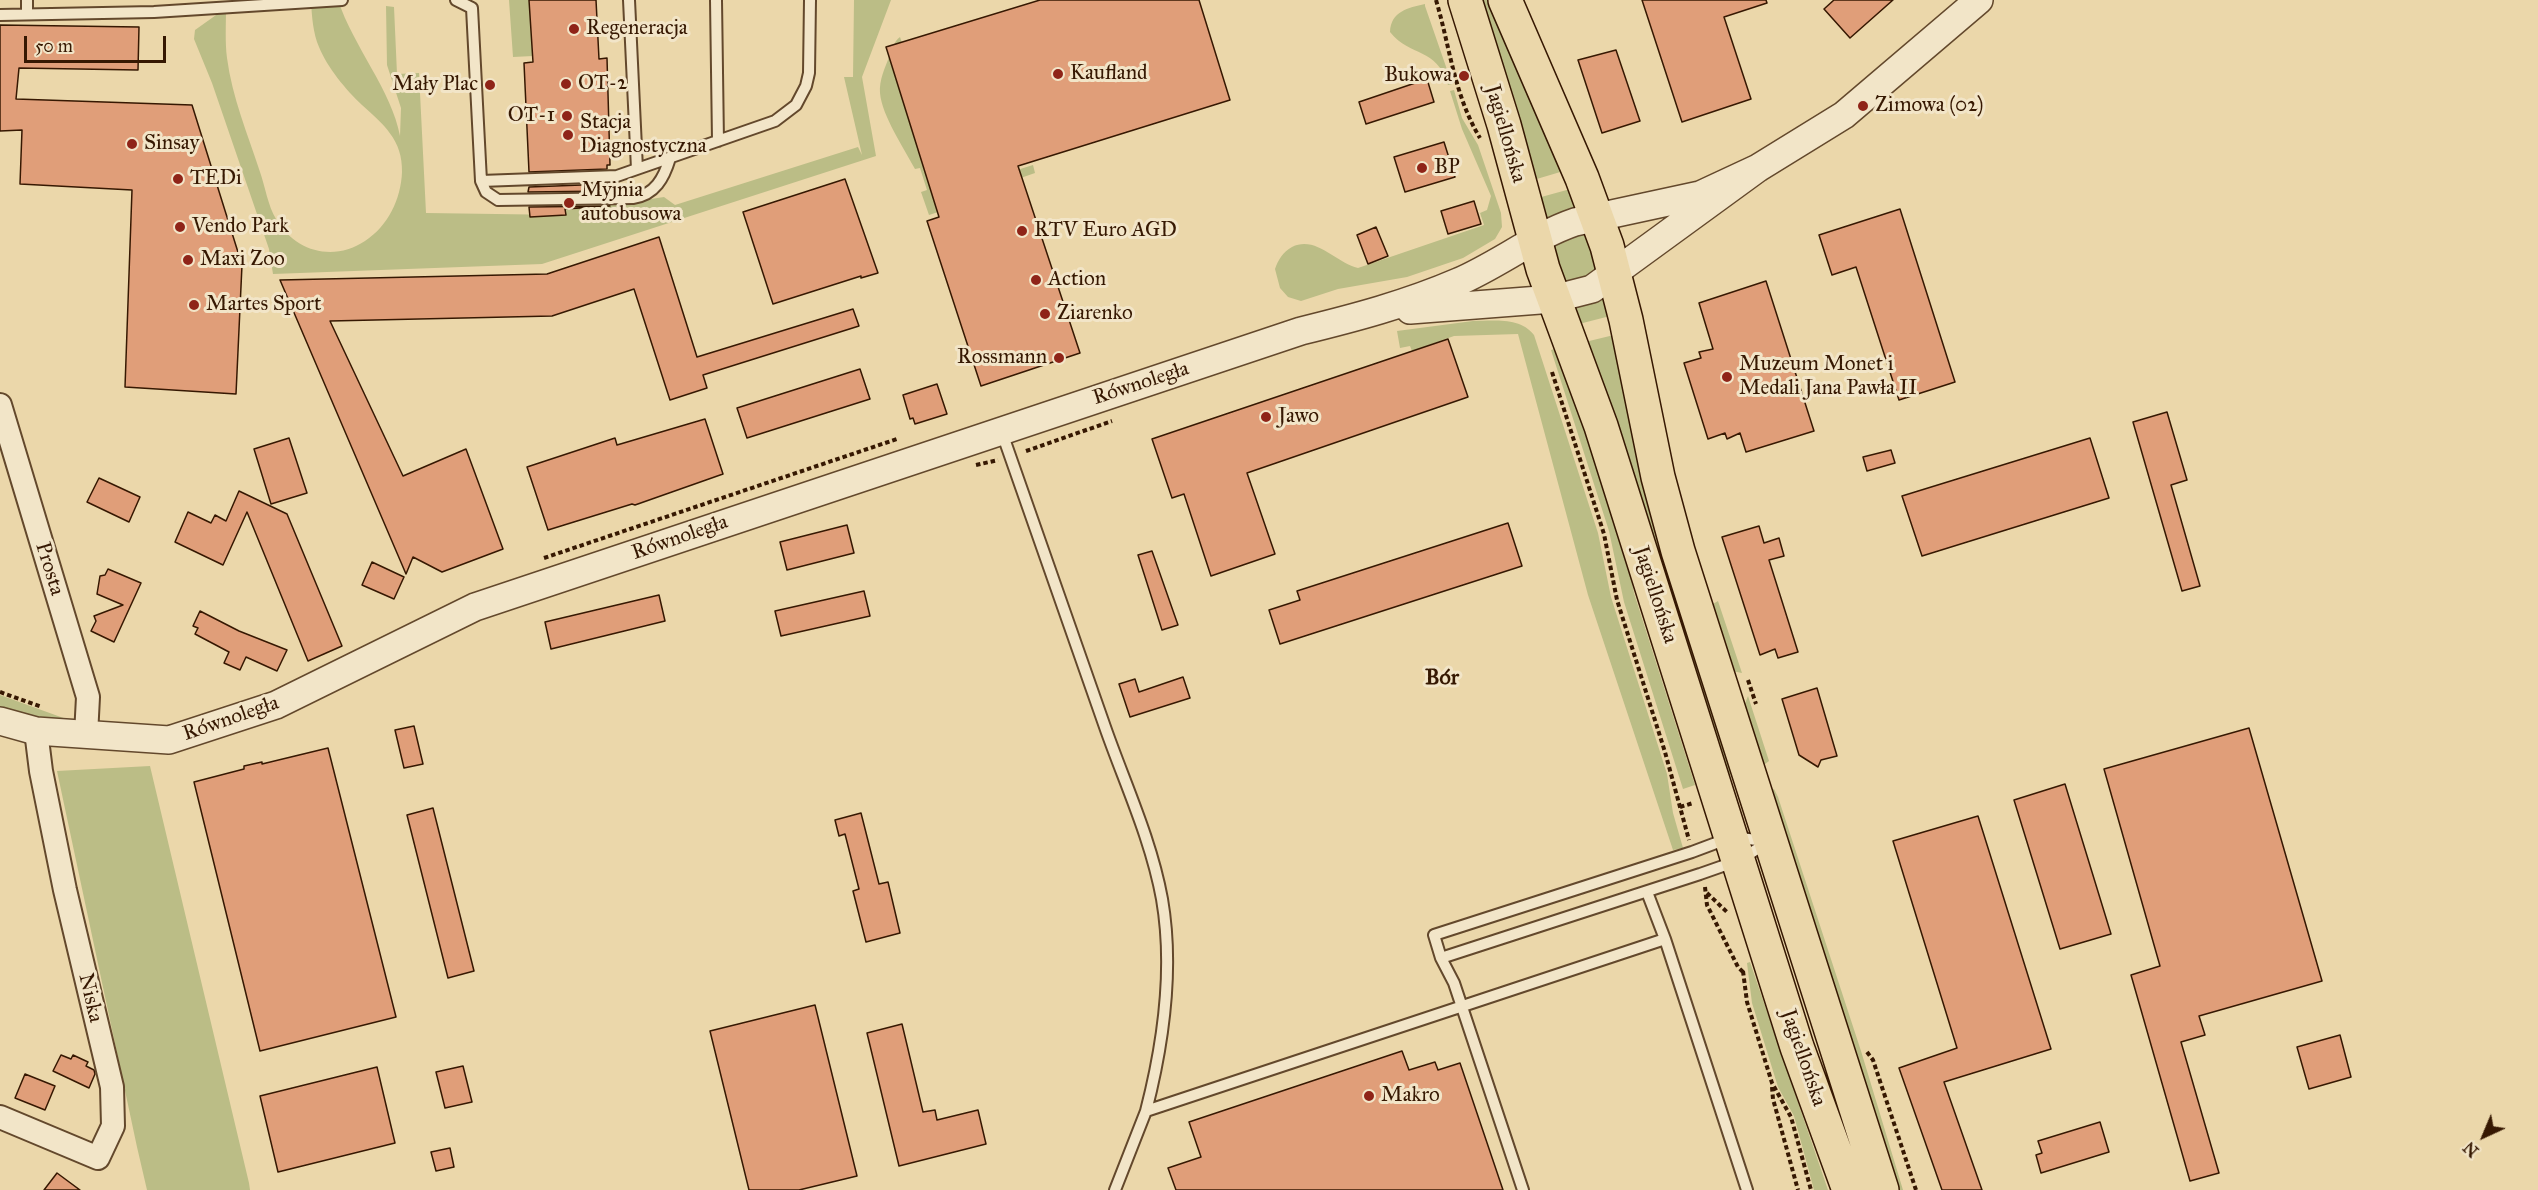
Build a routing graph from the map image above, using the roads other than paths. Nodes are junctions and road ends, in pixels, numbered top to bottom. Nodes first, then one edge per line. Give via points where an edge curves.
1 (27, 0) edge
2 (154, 0) edge
3 (342, 0) edge
4 (456, 0) edge
5 (629, 0) edge
6 (716, 0) edge
7 (810, 0) edge
8 (1465, 0) edge
9 (1505, 0) edge
10 (1979, 0) edge
11 (154, 12) junction
12 (27, 14) junction
13 (0, 15) edge
14 (718, 141) junction
15 (670, 158) junction
16 (1758, 168) junction
17 (637, 169) junction
18 (481, 181) junction
19 (1598, 217) junction
20 (1535, 241) junction
21 (1615, 273) junction
22 (1553, 299) junction
23 (1367, 314) junction
24 (0, 405) edge
25 (1001, 430) junction
26 (0, 721) edge
27 (44, 721) junction
28 (86, 735) junction
29 (1769, 841) junction
30 (1736, 848) junction
31 (1647, 892) junction
32 (1665, 939) junction
33 (1441, 958) junction
34 (1462, 1006) junction
35 (1146, 1111) junction
36 (0, 1116) edge
37 (1115, 1190) edge
38 (1523, 1190) edge
39 (1747, 1190) edge
40 (1849, 1190) edge
41 (1882, 1190) edge

1 - 12 lane
2 - 11 lane
3 - 11 lane
4 - 18 lane via 472,8
5 - 17 lane
6 - 14 lane
7 - 14 lane via 810,73 796,105 775,121
8 - 20 main road, Jagiellońska
9 - 19 main road, Jagiellońska
10 - 16 street via 1844,116
11 - 12 lane
12 - 13 lane
14 - 15 lane
15 - 17 lane
15 - 18 lane via 658,185 633,198 498,200 486,192
16 - 19 street, Równoległa via 1700,195
16 - 21 street, Równoległa
17 - 18 lane via 617,176
19 - 20 street, Równoległa via 1556,228
19 - 21 main road, Jagiellońska
20 - 22 main road, Jagiellońska
20 - 23 street, Równoległa via 1458,282
21 - 22 street, Równoległa via 1592,289
21 - 29 main road, Jagiellońska via 1678,552
22 - 23 street, Równoległa
22 - 30 main road, Jagiellońska via 1601,426
23 - 25 street, Równoległa via 1301,331
24 - 28 street, Prosta via 88,697
25 - 28 street, Równoległa via 476,607 276,705 169,740
25 - 35 lane via 1144,828 1162,901 1167,980 1158,1063
26 - 27 street, Równoległa
27 - 28 street, Równoległa
27 - 36 street, Niska via 41,771 112,1087 113,1126 98,1158
29 - 30 lane
29 - 30 lane
29 - 41 main road, Jagiellońska
30 - 31 lane
30 - 33 lane via 1692,852 1434,935
30 - 40 main road, Jagiellońska via 1797,1047
31 - 32 lane
31 - 33 lane
32 - 34 lane
32 - 39 lane
33 - 34 lane
34 - 35 lane
34 - 38 lane
35 - 37 lane

